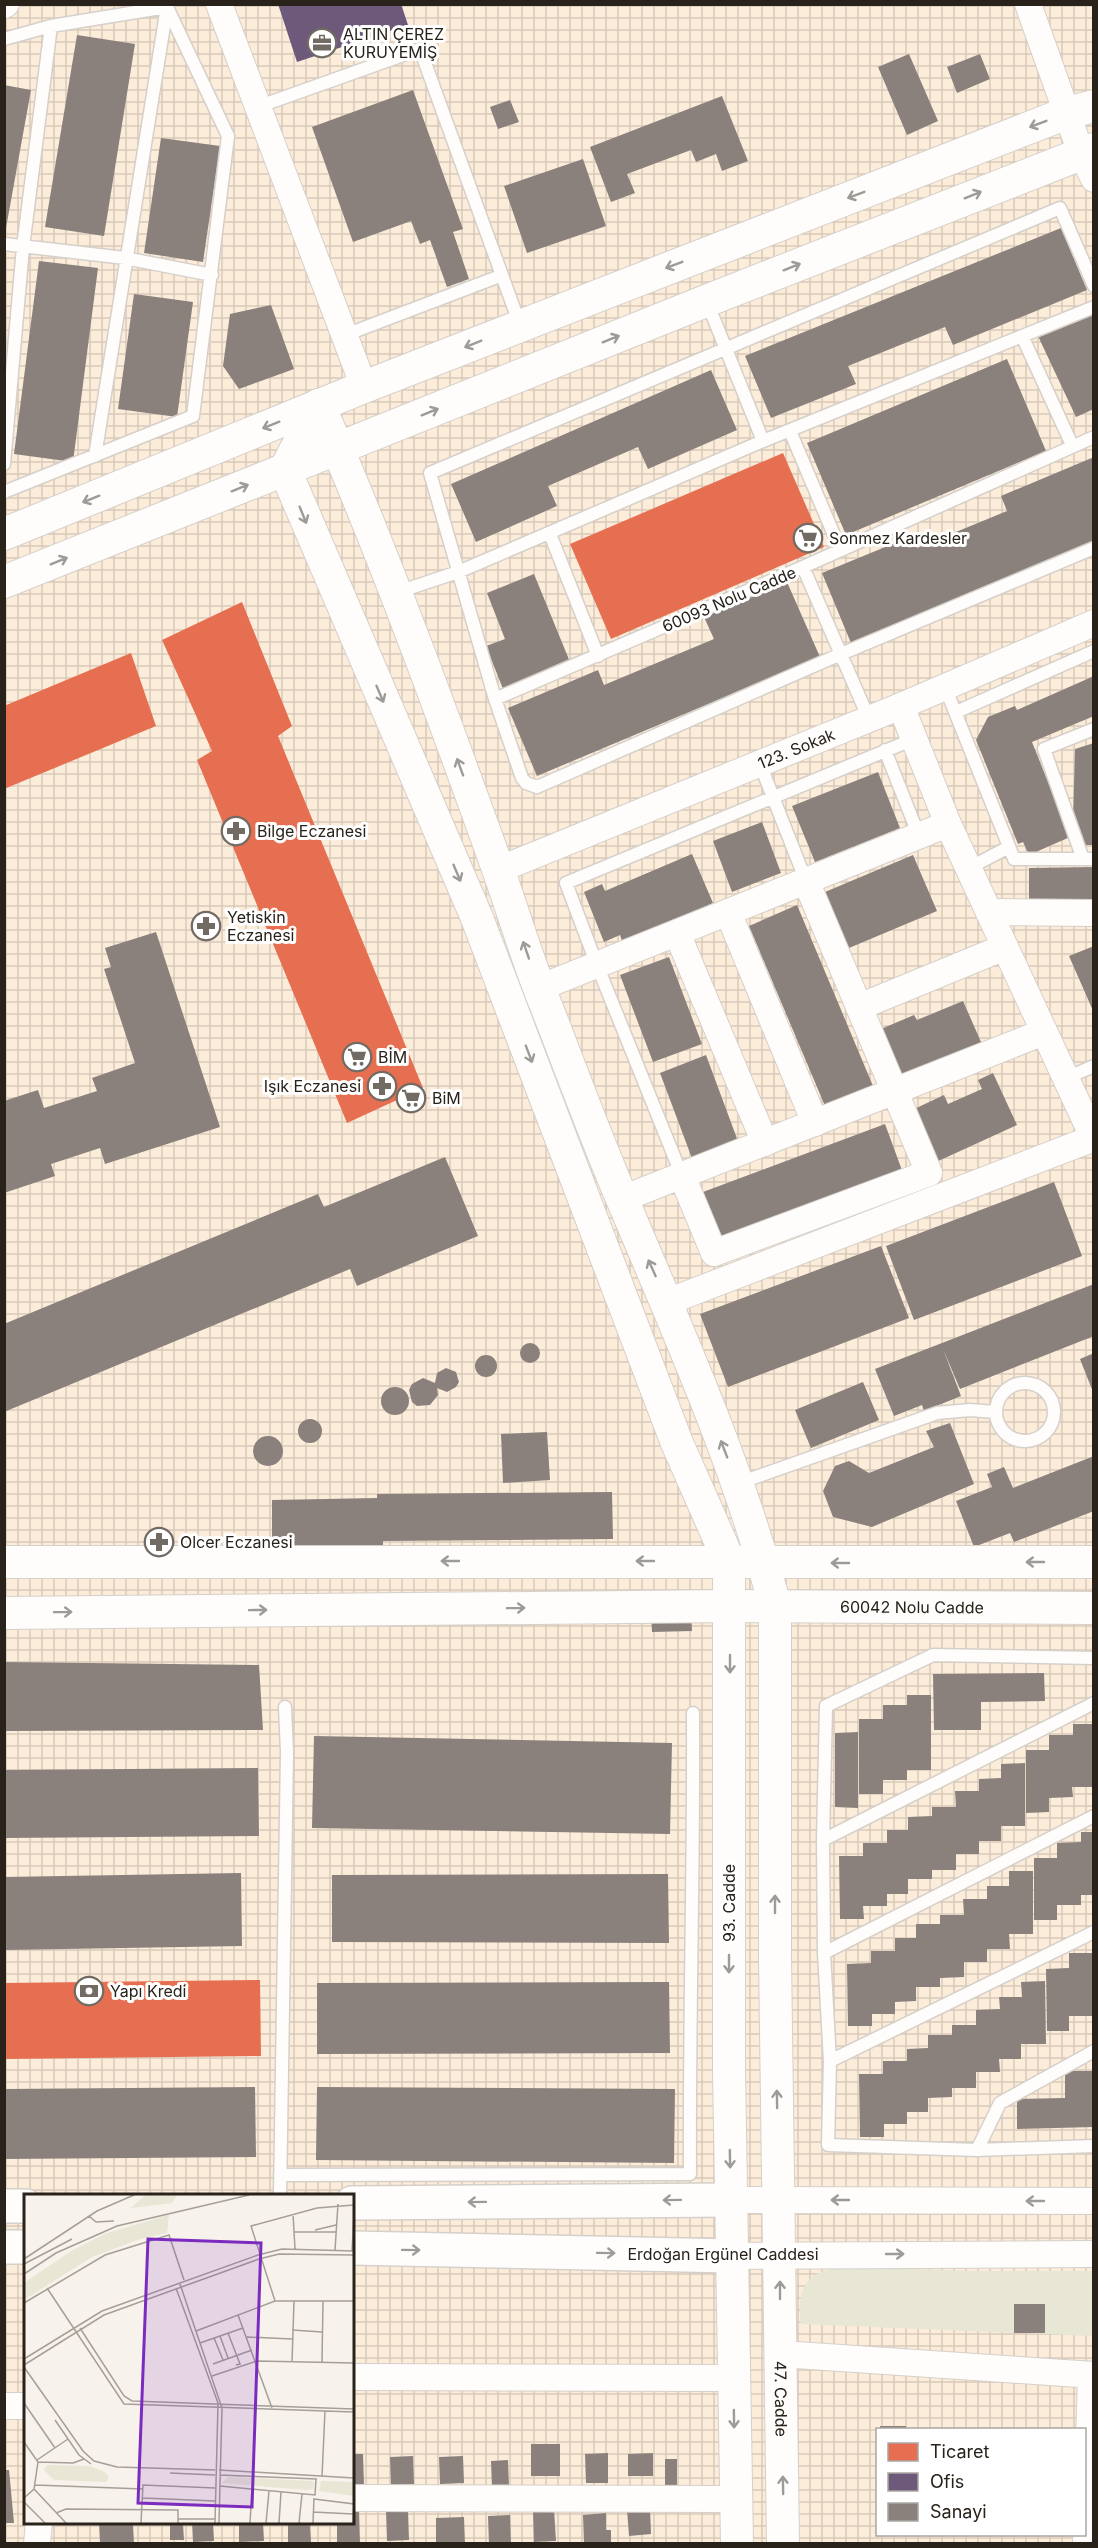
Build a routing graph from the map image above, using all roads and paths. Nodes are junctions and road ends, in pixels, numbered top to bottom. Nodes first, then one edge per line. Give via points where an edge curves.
1 (219, 4) edge
2 (1028, 4) edge
3 (167, 7) junction
4 (51, 26) junction
5 (4, 39) edge
6 (260, 106) junction
7 (1080, 109) edge
8 (1089, 160) edge
9 (4, 244) edge
10 (23, 247) junction
11 (125, 258) junction
12 (212, 275) junction
13 (500, 276) junction
14 (1094, 286) edge
15 (706, 301) junction
16 (1094, 307) edge
17 (520, 325) junction
18 (345, 335) junction
19 (1022, 336) junction
20 (726, 349) junction
21 (364, 387) junction
22 (319, 405) junction
23 (790, 431) junction
24 (1094, 437) edge
25 (763, 441) junction
26 (1072, 446) junction
27 (338, 450) junction
28 (95, 456) junction
29 (4, 464) edge
30 (285, 470) junction
31 (4, 492) edge
32 (4, 534) edge
33 (550, 534) junction
34 (1094, 548) edge
35 (840, 549) junction
36 (803, 567) junction
37 (459, 572) junction
38 (4, 582) edge
39 (395, 593) junction
40 (1094, 623) edge
41 (1094, 651) edge
42 (841, 654) junction
43 (598, 656) junction
44 (945, 687) junction
45 (495, 699) junction
46 (901, 706) junction
47 (956, 712) junction
48 (869, 719) junction
49 (1094, 729) edge
50 (914, 739) junction
51 (885, 750) junction
52 (760, 764) junction
53 (773, 795) junction
54 (948, 824) junction
55 (919, 836) junction
56 (1009, 847) junction
57 (1088, 859) edge
58 (969, 868) junction
59 (498, 870) junction
60 (806, 881) junction
61 (728, 912) junction
62 (989, 912) junction
63 (1094, 913) edge
64 (677, 933) junction
65 (1005, 947) junction
66 (597, 965) junction
67 (539, 988) junction
68 (859, 1007) junction
69 (1044, 1032) junction
70 (1094, 1066) edge
71 (1066, 1078) junction
72 (894, 1092) junction
73 (815, 1123) junction
74 (1093, 1138) edge
75 (765, 1143) junction
76 (682, 1176) junction
77 (622, 1199) junction
78 (667, 1302) junction
79 (995, 1412) junction
80 (738, 1484) junction
81 (729, 1561) junction
82 (4, 1562) edge
83 (1094, 1562) edge
84 (764, 1564) junction
85 (730, 1606) junction
86 (775, 1606) junction
87 (1094, 1608) edge
88 (4, 1613) edge
89 (1094, 1658) edge
90 (1094, 1703) edge
91 (285, 1707) dead end
92 (693, 1713) dead end
93 (1094, 1816) edge
94 (823, 1840) junction
95 (1094, 1932) edge
96 (824, 1953) junction
97 (1094, 2050) edge
98 (830, 2061) junction
99 (1094, 2145) edge
100 (977, 2150) junction
101 (280, 2175) junction
102 (280, 2194) edge
103 (731, 2200) junction
104 (778, 2200) junction
105 (1094, 2201) edge
106 (354, 2203) edge
107 (4, 2206) edge
108 (24, 2206) edge
109 (4, 2247) edge
110 (24, 2247) edge
111 (354, 2248) edge
112 (780, 2254) junction
113 (1094, 2254) edge
114 (732, 2256) junction
115 (781, 2354) junction
116 (1092, 2375) edge
117 (354, 2377) edge
118 (733, 2378) junction
119 (4, 2406) edge
120 (24, 2406) edge
121 (354, 2498) edge
122 (735, 2499) junction
123 (39, 2524) edge
124 (38, 2544) edge
125 (737, 2544) edge
126 (783, 2544) edge
127 (1086, 2544) edge

1 - 6 street
2 - 7 street
3 - 4 lane
3 - 11 lane
3 - 12 lane via 228,136
4 - 5 lane
4 - 10 lane
6 - 13 lane via 420,49
6 - 18 street
7 - 8 street
7 -> 17 street
15 -> 8 street
9 - 10 lane
10 - 11 lane
10 - 29 lane
11 - 12 lane
11 - 28 lane
12 - 28 lane via 194,416
13 - 17 lane
13 - 18 lane
14 - 20 lane via 1060,208
15 - 20 lane
27 -> 15 street
16 - 19 lane
17 -> 21 street
18 - 21 street
19 - 23 lane
19 - 26 lane
20 - 25 lane
20 - 37 lane via 430,473
21 - 22 street
22 - 27 street, 47. Cadde
22 - 30 street
22 -> 32 street
23 - 25 lane
23 - 35 lane
24 - 26 lane, 60093 Nolu Cadde
25 - 33 lane
26 - 35 lane, 60093 Nolu Cadde
27 - 30 street
27 - 39 street, 47. Cadde
28 - 31 lane
38 -> 30 street
30 -> 81 street via 477,918 677,1443
33 - 37 lane
33 - 43 lane
34 - 42 lane
35 - 36 lane, 60093 Nolu Cadde
36 - 42 lane
36 - 43 lane, 60093 Nolu Cadde
37 - 39 lane
37 - 45 lane
59 -> 39 street, 47. Cadde
40 - 44 street, 123. Sokak
41 - 47 lane
42 - 45 lane via 537,787 522,778
42 - 48 lane
43 - 45 lane, 60093 Nolu Cadde
44 - 46 street, 123. Sokak
44 - 47 lane
46 - 48 street, 123. Sokak
46 - 50 street
47 - 56 lane
48 - 52 street, 123. Sokak
49 - 57 lane via 1044,749
50 - 51 lane
50 - 54 street
51 - 53 lane
51 - 55 lane
52 - 53 lane
52 - 59 street, 123. Sokak
53 - 60 lane
53 - 66 lane via 566,883
54 - 55 street
54 - 58 street
55 - 60 street
56 - 57 lane via 1014,860
56 - 58 lane
58 - 62 street
67 -> 59 street, 47. Cadde
60 - 61 street
60 - 68 street
61 - 64 street
61 - 73 street
62 - 63 street
62 - 65 street
64 - 66 street
64 - 75 street
65 - 68 street
65 - 69 street
66 - 67 street
66 - 76 lane
67 - 77 street, 47. Cadde
68 - 72 street
69 - 71 street
69 - 72 street
70 - 71 lane
71 - 74 street
72 - 73 street
72 - 76 street via 929,1173 714,1253
73 - 75 street
74 - 78 street
75 - 76 street
76 - 77 street
78 -> 77 street, 47. Cadde
80 -> 78 street, 47. Cadde
79 - 79 lane via 1000,1429 1022,1441 1039,1438 1046,1432 1054,1409 1047,1393 1025,1383 1005,1391
79 - 80 lane via 937,1413
80 - 84 street, 47. Cadde
81 -> 82 street
81 - 84 street
81 - 85 street, 93. Cadde
83 -> 84 street
84 - 86 street, 47. Cadde
85 - 86 street, 60042 Nolu Cadde
88 -> 85 street, 60042 Nolu Cadde
85 -> 103 street, 93. Cadde
86 - 87 street, 60042 Nolu Cadde
104 -> 86 street, 47. Cadde
89 - 94 lane via 933,1655 826,1706
90 - 94 lane
91 - 101 lane
92 - 101 lane via 690,2174
93 - 96 lane
94 - 96 lane
95 - 98 lane
96 - 98 lane
97 - 100 lane via 1000,2103
98 - 100 lane via 828,2145
99 - 100 lane
101 - 102 lane
103 - 104 street
103 -> 106 main road
103 - 114 street, 93. Cadde
105 -> 104 street
104 - 112 street, 47. Cadde
107 - 108 main road
109 - 110 main road
111 -> 114 main road, Erdoğan Ergünel Caddesi
112 -> 113 street, Erdoğan Ergünel Caddesi
112 - 114 street, Erdoğan Ergünel Caddesi
115 -> 112 street, 47. Cadde
114 - 118 street
115 - 116 street
126 -> 115 street, 47. Cadde
116 - 127 street
117 - 118 street
118 -> 122 street
119 - 120 street
121 - 122 street
122 - 125 street
123 - 124 street

